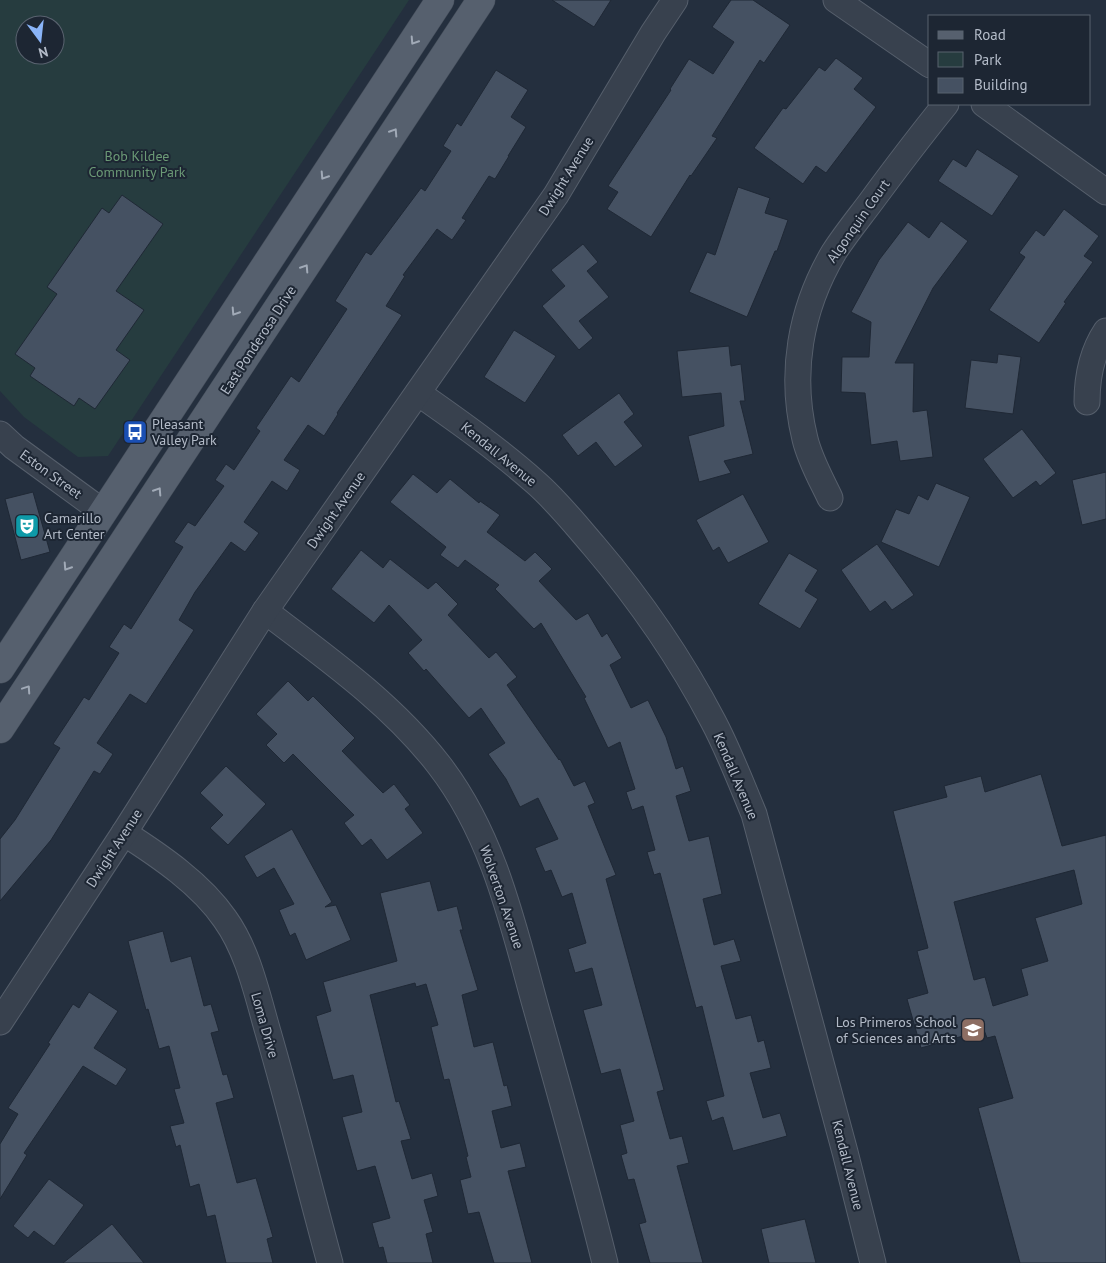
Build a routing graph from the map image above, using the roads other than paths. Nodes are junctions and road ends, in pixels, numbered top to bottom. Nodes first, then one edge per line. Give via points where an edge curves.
1 (440, 0) edge
2 (481, 0) edge
3 (675, 0) edge
4 (836, 0) edge
5 (928, 64) edge
6 (945, 105) edge
7 (985, 105) edge
8 (1106, 192) edge
9 (1106, 331) edge
10 (418, 393) junction
11 (1087, 402) dead end
12 (0, 434) edge
13 (830, 498) dead end
14 (103, 512) junction
15 (131, 532) junction
16 (266, 611) junction
17 (0, 669) edge
18 (0, 729) edge
19 (124, 833) junction
20 (0, 1022) edge
21 (330, 1263) edge
22 (605, 1263) edge
23 (873, 1263) edge

1 -> 14 main road
15 -> 2 main road, East Ponderosa Drive
3 - 10 street, Dwight Avenue via 556,195
4 - 5 street
6 - 13 street, Algonquin Court via 835,251 816,287 805,318 798,367 800,416 813,464
7 - 8 street
9 - 11 street via 1090,369
10 - 16 street, Dwight Avenue
10 - 23 street, Kendall Avenue via 536,482 563,510 639,602 678,659 713,721 754,814
12 - 14 street, Eston Street
14 - 15 main road
14 -> 17 main road
18 -> 15 main road, East Ponderosa Drive
16 - 19 street, Dwight Avenue
16 - 22 street, Wolverton Avenue via 342,669 394,715 440,766 465,804 493,862 509,911
19 - 20 street, Dwight Avenue
19 - 21 street, Loma Drive via 151,850 200,890 216,906 235,935 249,969 272,1048

